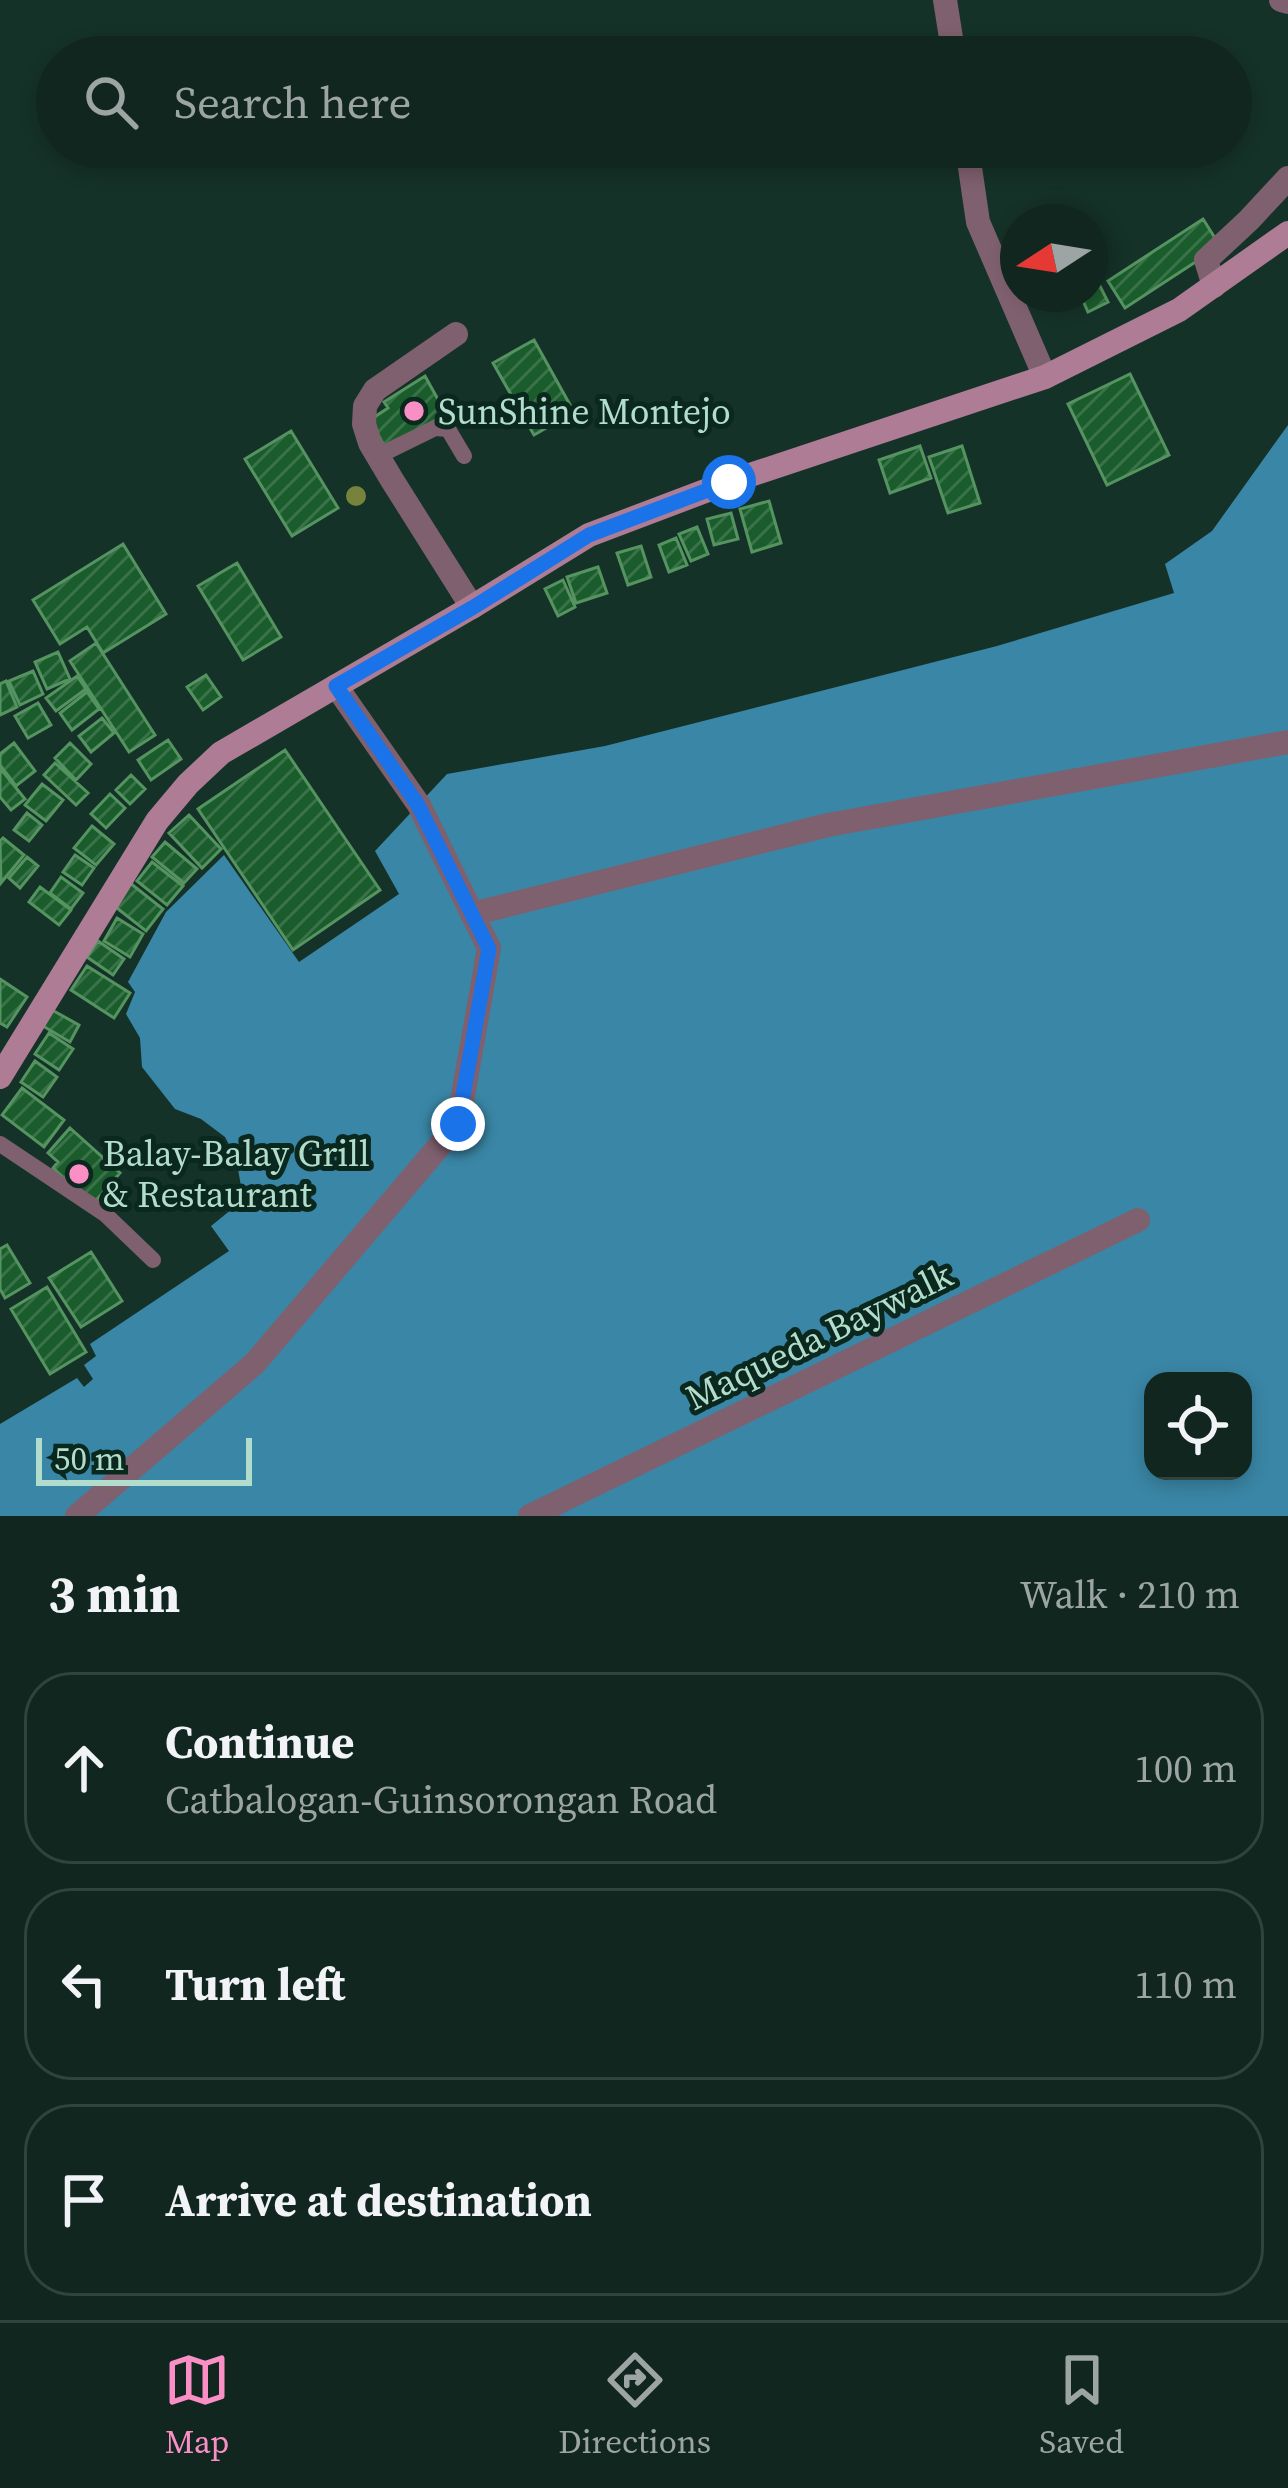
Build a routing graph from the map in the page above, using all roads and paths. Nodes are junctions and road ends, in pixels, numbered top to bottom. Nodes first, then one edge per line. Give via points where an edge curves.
1 (945, 0) edge
2 (951, 36) edge
3 (970, 168) edge
4 (1288, 178) edge
5 (1288, 232) edge
6 (1214, 286) junction
7 (456, 334) dead end
8 (1045, 377) junction
9 (378, 456) junction
10 (464, 457) dead end
11 (472, 608) junction
12 (336, 686) junction
13 (1288, 742) edge
14 (472, 914) junction
15 (0, 1077) edge
16 (0, 1144) edge
17 (1138, 1220) dead end
18 (153, 1260) dead end
19 (76, 1516) edge
20 (530, 1516) edge

1 - 2 street
3 - 8 street via 978,222
4 - 6 street via 1206,260
5 - 6 street
6 - 8 street
7 - 9 street via 375,390 364,424
8 - 11 street via 589,535
9 - 10 lane via 435,428 448,429
9 - 11 street
11 - 12 street
12 - 14 street via 418,805
12 - 15 street via 220,753 188,784 157,821
13 - 14 street via 828,825
14 - 19 street via 489,949 458,1124 255,1363
16 - 18 lane via 105,1214
17 - 20 street, Maqueda Baywalk

